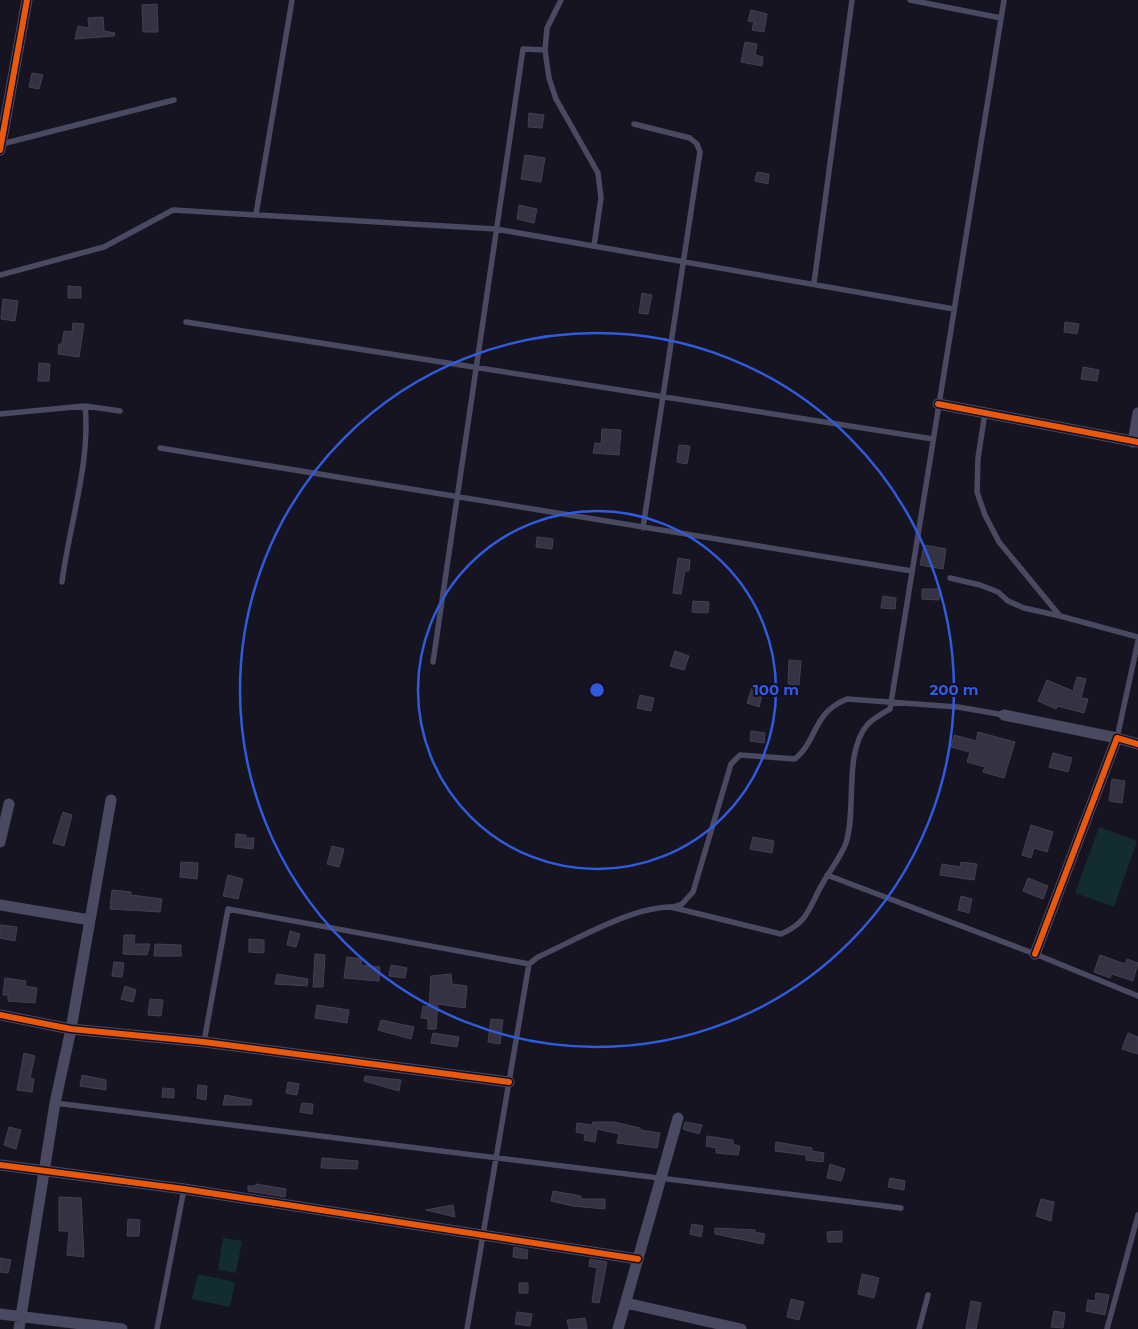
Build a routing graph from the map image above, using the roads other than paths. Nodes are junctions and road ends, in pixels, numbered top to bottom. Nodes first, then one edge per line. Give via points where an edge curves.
1 (26, 0) edge
2 (292, 0) edge
3 (562, 0) edge
4 (852, 0) edge
5 (910, 0) edge
6 (1004, 0) edge
7 (1001, 18) junction
8 (545, 50) junction
9 (174, 100) dead end
10 (634, 124) dead end
11 (0, 146) edge
12 (256, 214) junction
13 (496, 229) junction
14 (594, 246) junction
15 (682, 260) junction
16 (0, 275) edge
17 (814, 283) junction
18 (954, 310) junction
19 (186, 322) dead end
20 (476, 367) junction
21 (662, 396) junction
22 (936, 403) junction
23 (85, 406) junction
24 (120, 411) dead end
25 (985, 413) junction
26 (1138, 413) edge
27 (0, 414) edge
28 (933, 439) junction
29 (1136, 442) edge
30 (160, 448) dead end
31 (457, 498) junction
32 (643, 528) junction
33 (912, 572) junction
34 (950, 578) dead end
35 (62, 582) dead end
36 (1060, 616) junction
37 (1138, 637) edge
38 (1138, 642) edge
39 (433, 662) dead end
40 (891, 703) junction
41 (1004, 715) joint
42 (1117, 738) junction
43 (1138, 744) edge
44 (110, 800) dead end
45 (9, 804) dead end
46 (0, 842) edge
47 (826, 875) junction
48 (0, 905) edge
49 (671, 907) junction
50 (90, 920) junction
51 (1035, 954) junction
52 (529, 964) junction
53 (1138, 996) edge
54 (0, 1015) edge
55 (71, 1029) junction
56 (204, 1042) junction
57 (509, 1082) junction
58 (56, 1103) junction
59 (678, 1118) dead end
60 (496, 1158) junction
61 (0, 1165) edge
62 (44, 1172) junction
63 (661, 1178) junction
64 (184, 1189) junction
65 (901, 1208) dead end
66 (1138, 1215) edge
67 (483, 1235) junction
68 (638, 1259) junction
69 (928, 1295) dead end
70 (626, 1303) junction
71 (0, 1314) edge
72 (21, 1316) junction
73 (19, 1329) edge
74 (122, 1329) edge
75 (157, 1329) edge
76 (467, 1329) edge
77 (618, 1329) edge
78 (741, 1329) edge
79 (919, 1329) edge
80 (1108, 1329) edge

1 - 11 street
2 - 12 lane
3 - 8 lane via 547,28
4 - 17 lane
5 - 7 lane
6 - 7 lane
7 - 18 lane
8 - 13 lane via 523,49
8 - 14 lane via 556,99 598,173 601,198
9 - 11 lane
10 - 15 lane via 690,138 700,152
12 - 13 lane
12 - 16 lane via 173,210 104,247
13 - 14 lane
13 - 20 lane
14 - 15 lane
15 - 17 lane
15 - 21 lane
17 - 18 lane
18 - 22 lane
19 - 20 lane
20 - 21 lane
20 - 31 lane
21 - 28 lane
21 - 32 lane
22 - 25 street
22 - 28 lane
23 - 24 lane
23 - 27 lane
23 - 35 lane via 87,438
25 - 29 street
25 - 36 lane via 978,458 978,492 984,515 998,542
26 - 29 street
28 - 33 lane
30 - 31 lane
31 - 32 lane
31 - 39 lane
32 - 33 lane
33 - 40 lane
34 - 36 lane via 980,585 1024,608
36 - 37 lane
38 - 42 lane
40 - 41 lane via 958,707
40 - 47 lane via 890,709 868,724 862,733 854,762 846,845
40 - 49 lane via 856,698 837,703 822,716 794,759 745,754 735,758 693,892 682,904
41 - 42 street
42 - 43 street
42 - 51 street
44 - 50 street
45 - 46 street
47 - 49 lane via 804,920 781,934
47 - 51 lane
48 - 50 street
49 - 52 lane via 643,910
50 - 55 street
51 - 53 lane
52 - 56 lane via 228,909
52 - 57 lane
54 - 55 street
55 - 56 street
55 - 58 street
56 - 57 street
57 - 60 lane
58 - 60 lane
58 - 62 street
59 - 63 street
60 - 63 lane
60 - 67 lane
61 - 62 street
62 - 64 street
62 - 72 street
63 - 65 lane
63 - 68 street
64 - 67 street
64 - 75 lane
66 - 80 lane
67 - 68 street
67 - 76 lane
68 - 70 street
69 - 79 lane
70 - 77 street
70 - 78 street
71 - 72 street
72 - 73 street
72 - 74 street

